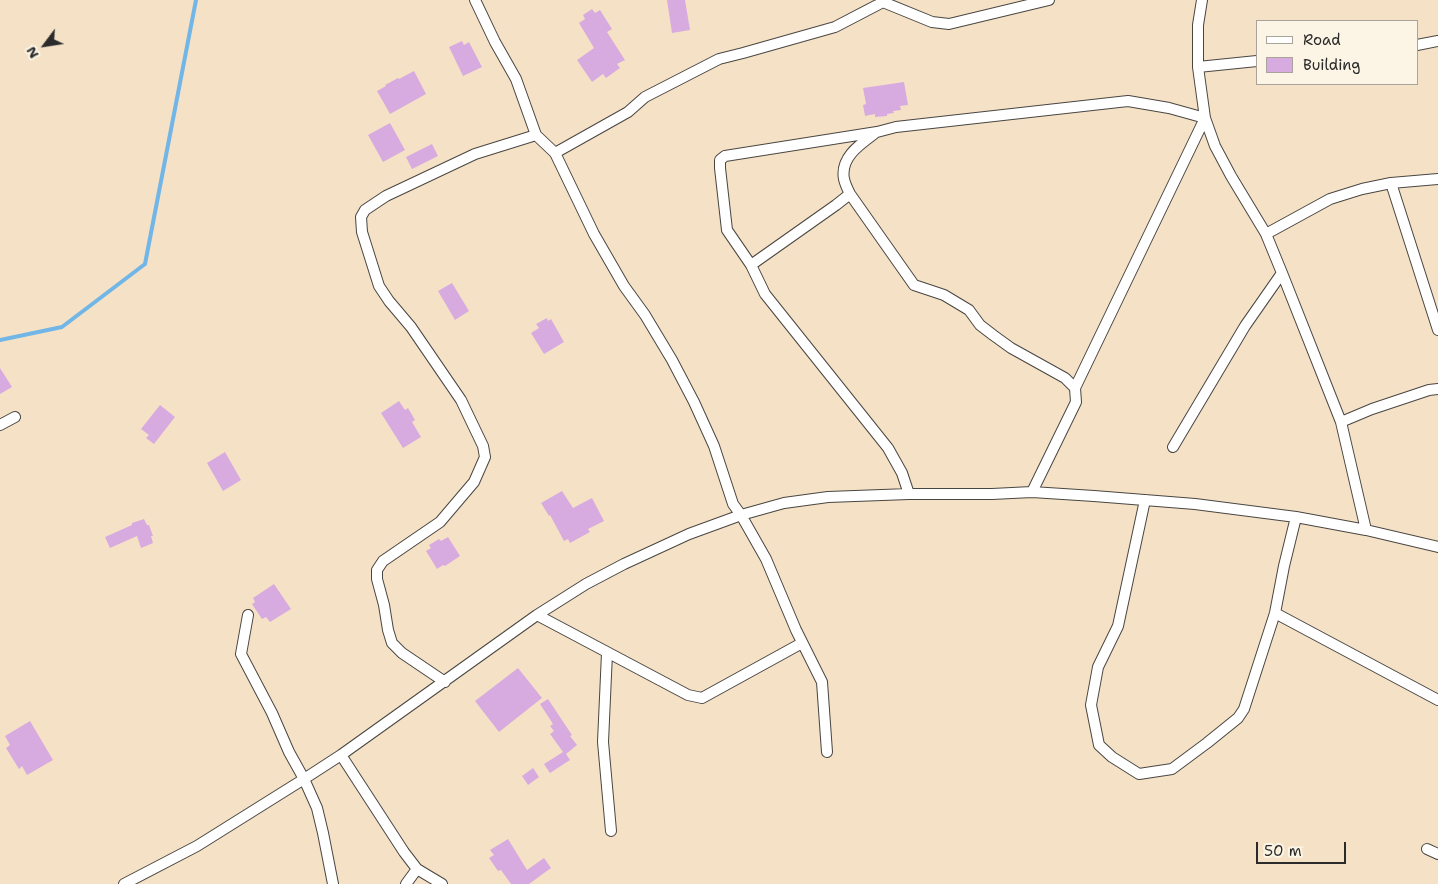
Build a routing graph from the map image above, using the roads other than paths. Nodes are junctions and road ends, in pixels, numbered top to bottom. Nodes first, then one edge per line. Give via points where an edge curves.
1 (475, 0) edge
2 (1049, 0) edge
3 (1202, 0) edge
4 (882, 1) edge
5 (1438, 42) edge
6 (1418, 44) edge
7 (1256, 61) edge
8 (1198, 68) junction
9 (1205, 118) junction
10 (877, 132) junction
11 (536, 135) junction
12 (555, 153) junction
13 (1438, 179) edge
14 (1391, 183) junction
15 (850, 194) junction
16 (1266, 234) junction
17 (751, 265) junction
18 (1282, 273) junction
19 (1438, 330) edge
20 (1075, 388) junction
21 (1438, 389) edge
22 (15, 417) dead end
23 (1340, 422) junction
24 (0, 425) edge
25 (1174, 447) dead end
26 (1032, 492) junction
27 (908, 494) junction
28 (1145, 500) junction
29 (741, 515) junction
30 (1296, 517) junction
31 (1366, 530) junction
32 (1438, 547) edge
33 (1275, 613) junction
34 (248, 614) dead end
35 (537, 615) junction
36 (802, 643) junction
37 (607, 653) junction
38 (445, 682) junction
39 (1438, 700) edge
40 (827, 752) dead end
41 (341, 755) junction
42 (304, 780) junction
43 (611, 831) dead end
44 (1427, 849) dead end
45 (1438, 854) edge
46 (417, 869) junction
47 (124, 884) edge
48 (333, 884) edge
49 (406, 884) edge
50 (442, 884) edge

1 - 11 street via 516,80
2 - 4 street via 948,24 932,22
3 - 8 street via 1198,25
4 - 12 street via 835,27 719,59 645,97 628,112
5 - 6 street
7 - 8 street
8 - 9 street
9 - 10 street via 1128,101 896,127
9 - 16 street via 1230,176
9 - 20 street
10 - 15 street via 849,155 844,167 844,180
10 - 17 street via 726,156 720,160 727,230
11 - 12 street
11 - 38 street via 475,154 386,196 365,210 361,217 362,232 379,286 461,400 485,457 474,482 440,522 382,561 377,570 392,643
12 - 29 street via 603,249 672,360 694,402 714,446 733,504
13 - 14 street
14 - 16 street via 1330,199
14 - 19 street
15 - 17 street
15 - 20 street via 914,285 944,295 969,310 993,335 1065,378
16 - 18 street
17 - 27 street via 765,294 888,448 902,473
18 - 23 street
18 - 25 street via 1245,326
20 - 26 street via 1076,402
21 - 23 street via 1372,408
22 - 24 street
23 - 31 street
26 - 27 street
26 - 28 street
27 - 29 street via 828,497 784,503
28 - 30 street
28 - 33 street via 1118,626 1098,667 1091,705 1099,745 1112,757 1139,774 1172,769 1238,718 1249,698
29 - 35 street via 689,534 624,564
29 - 36 street via 766,559
30 - 31 street
30 - 33 street
31 - 32 street
33 - 39 street
34 - 42 street via 241,654
35 - 37 street
35 - 38 street
36 - 37 street via 702,698 688,695
36 - 40 street via 822,682
37 - 43 street via 604,742
38 - 41 street
41 - 42 street
41 - 46 street
42 - 47 street via 197,846
42 - 48 street via 323,833
44 - 45 street
46 - 49 street
46 - 50 street

